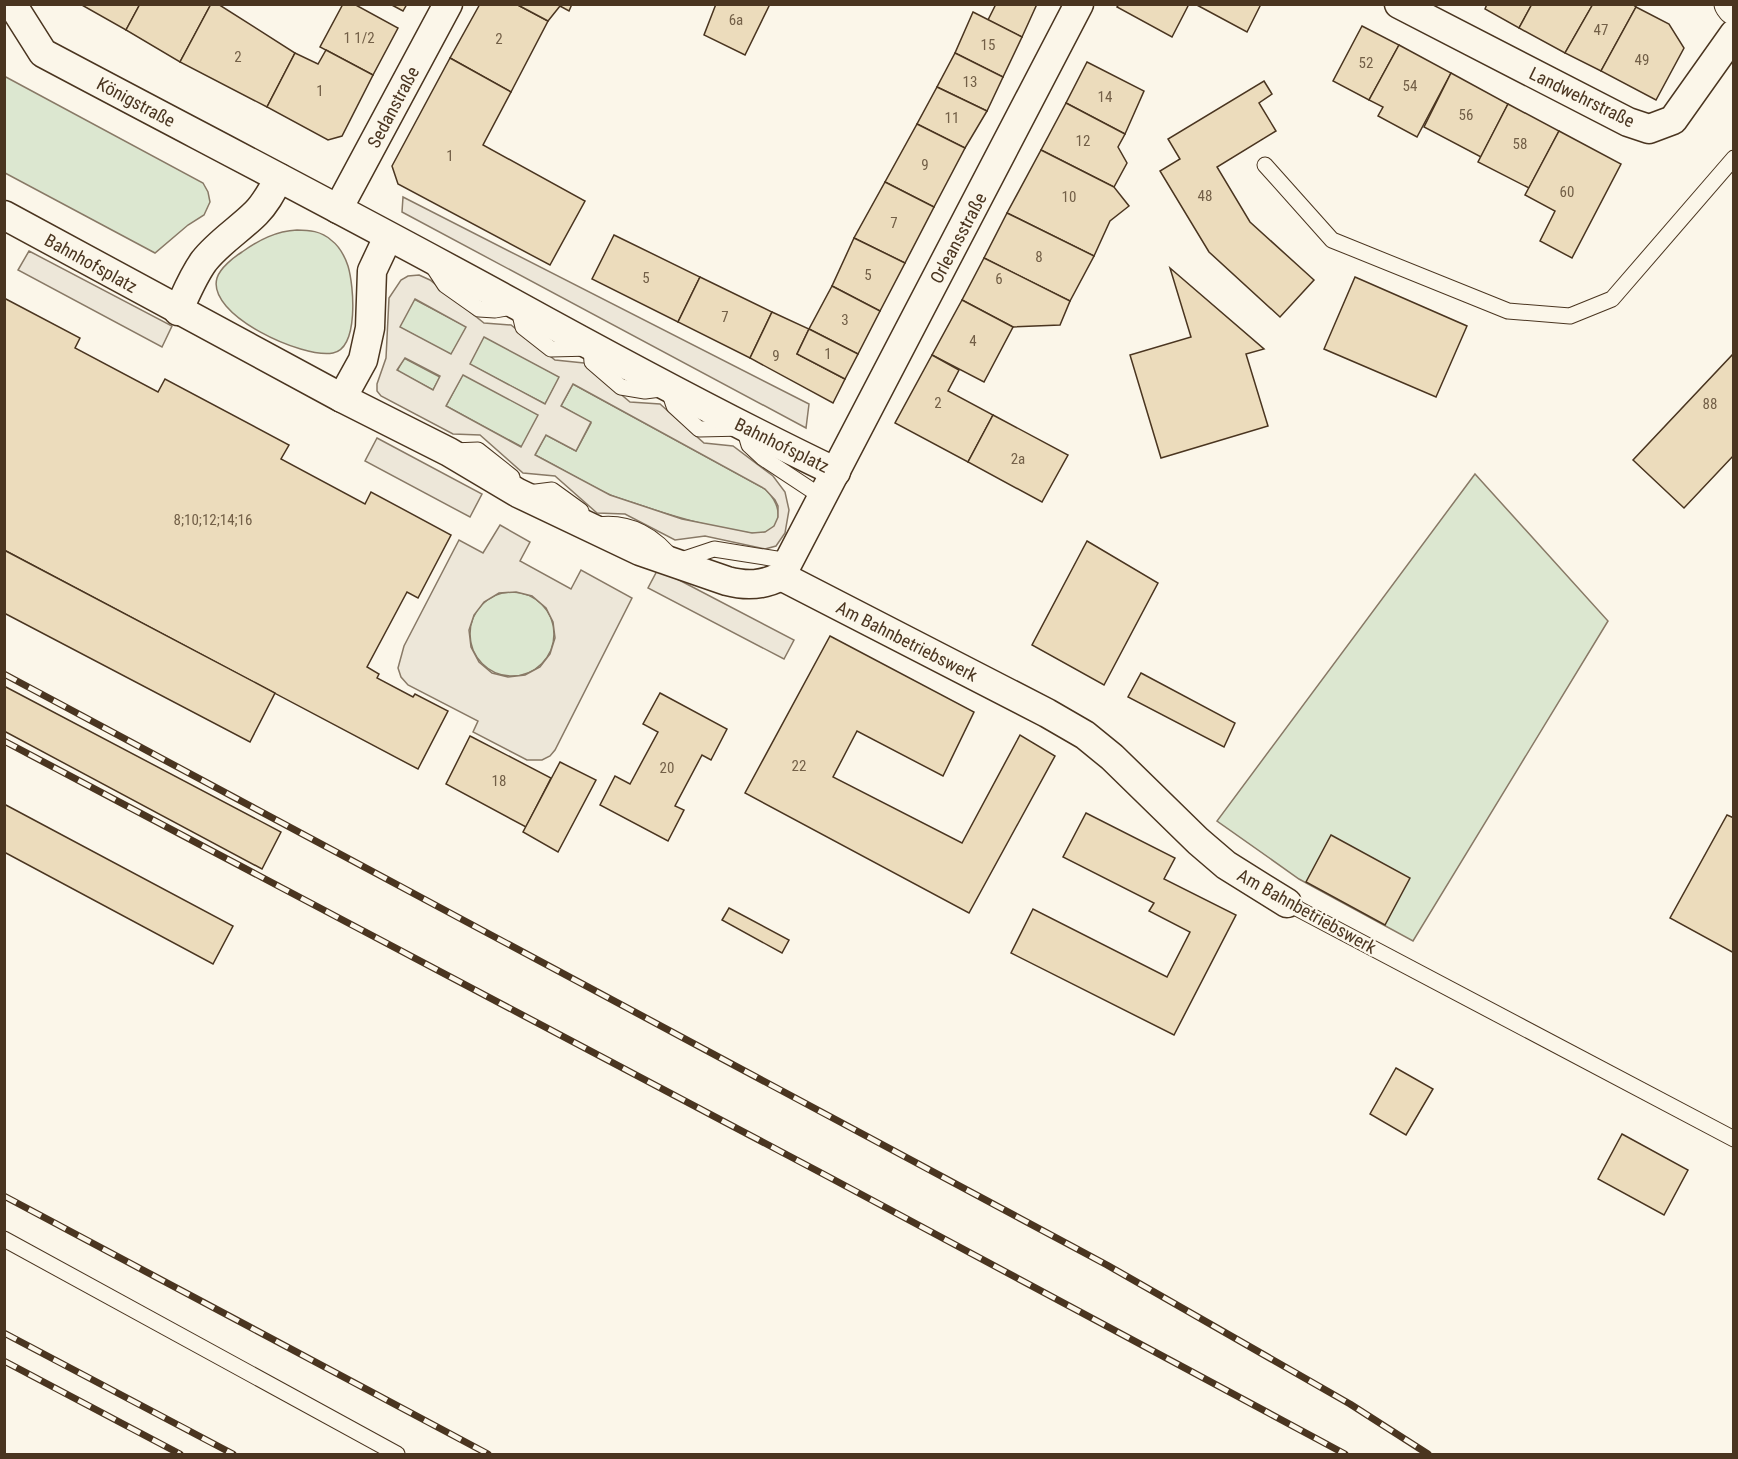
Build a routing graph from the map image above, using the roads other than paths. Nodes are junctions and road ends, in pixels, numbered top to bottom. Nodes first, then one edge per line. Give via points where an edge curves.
1 (12, 4) edge
2 (448, 4) edge
3 (1079, 4) edge
4 (1399, 4) edge
5 (1734, 34) edge
6 (1734, 158) edge
7 (1265, 165) dead end
8 (279, 178) junction
9 (338, 209) junction
10 (4, 215) edge
11 (388, 237) junction
12 (178, 311) junction
13 (352, 403) junction
14 (744, 428) junction
15 (836, 471) junction
16 (822, 497) junction
17 (785, 568) junction
18 (1287, 903) joint
19 (1734, 1139) edge
20 (4, 1239) edge
21 (397, 1455) edge

1 - 8 street, Königstraße via 43,53
2 - 9 street, Sedanstraße
3 - 15 street, Orleansstraße
4 - 5 street, Landwehrstraße via 1628,122 1649,129 1673,120
6 - 7 lane via 1612,299 1570,316 1508,311 1332,240
8 - 9 street, Bahnhofsplatz
8 - 12 street via 258,211 204,261
9 - 11 street, Bahnhofsplatz
10 - 12 street, Bahnhofsplatz
11 - 13 street via 372,272 370,328
11 - 14 street, Bahnhofsplatz
12 - 13 street, Bahnhofsplatz
13 - 17 street, Bahnhofsplatz via 449,452 518,494 640,551 740,585 771,581
14 - 15 street, Bahnhofsplatz
14 - 16 lane via 749,445 763,458
15 - 16 street, Bahnhofsplatz
16 - 17 street, Bahnhofsplatz
17 - 18 street, Am Bahnbetriebswerk via 1084,735 1226,865
18 - 19 lane, Am Bahnbetriebswerk
20 - 21 lane

